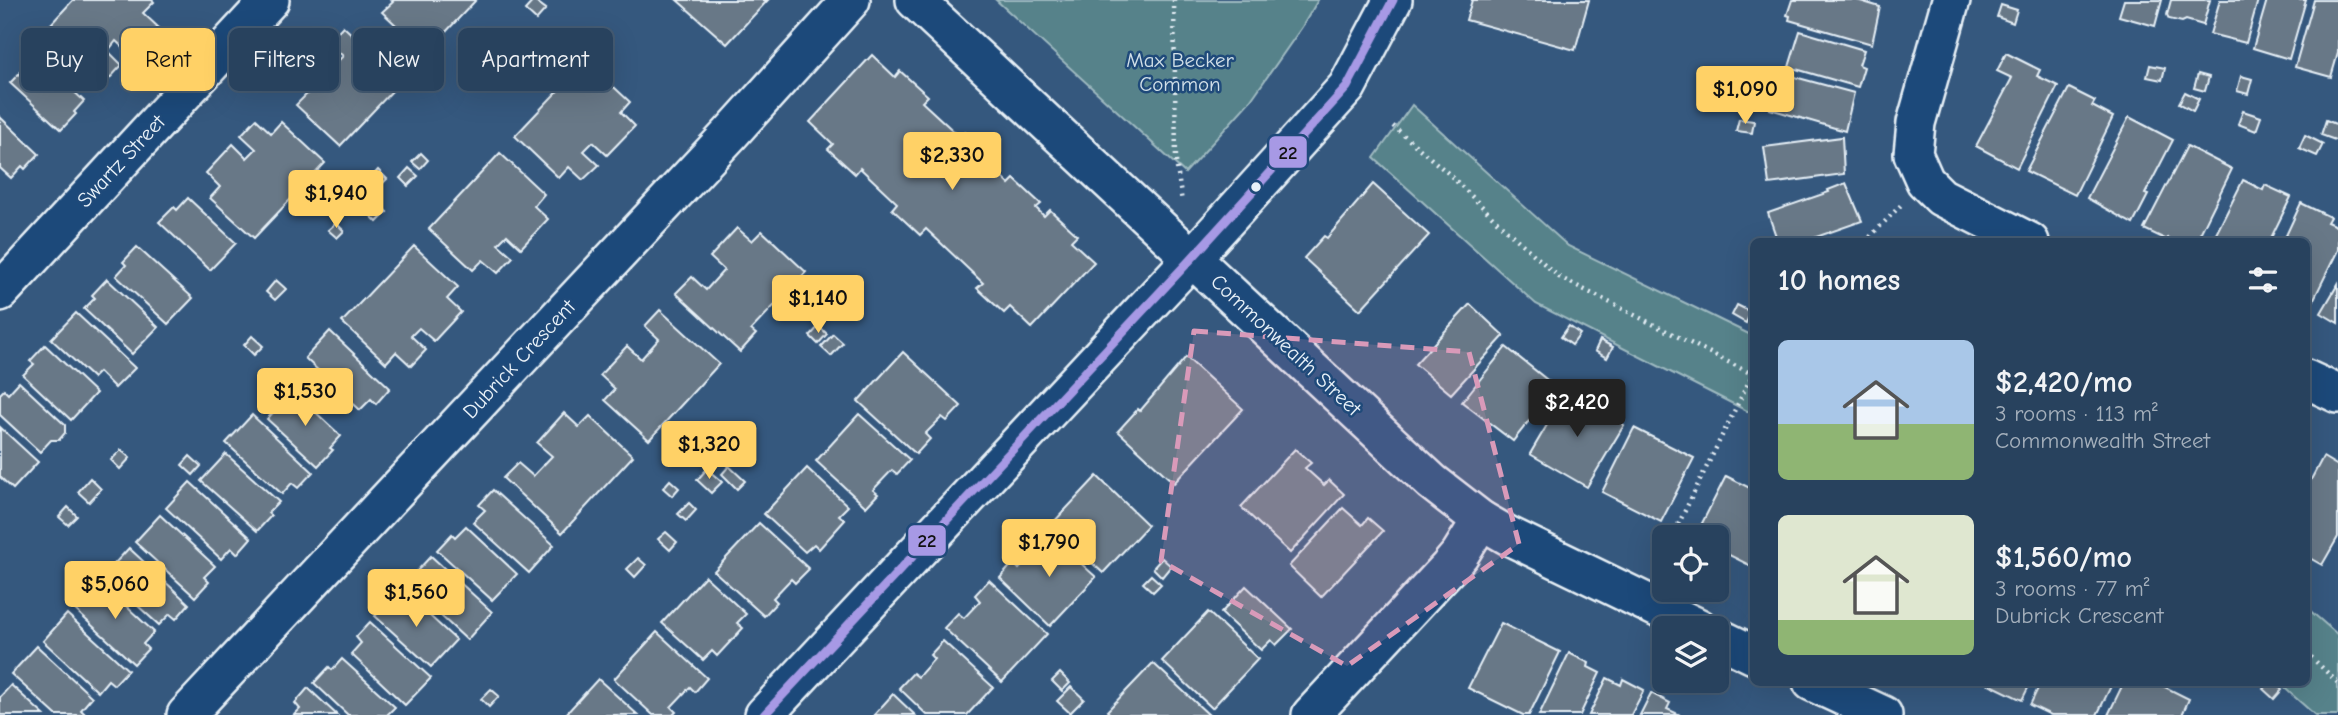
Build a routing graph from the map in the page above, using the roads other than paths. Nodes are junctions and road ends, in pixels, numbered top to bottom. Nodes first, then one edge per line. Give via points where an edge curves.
1 (270, 0) edge
2 (851, 0) edge
3 (915, 0) edge
4 (1393, 0) edge
5 (1951, 0) edge
6 (2022, 238) edge
7 (1192, 258) junction
8 (0, 292) edge
9 (2310, 381) edge
10 (2338, 394) edge
11 (1481, 520) junction
12 (1674, 616) edge
13 (1729, 643) edge
14 (1750, 653) edge
15 (1821, 686) edge
16 (186, 715) edge
17 (764, 715) edge
18 (1311, 715) edge
19 (1883, 715) edge

1 - 8 street, Swartz Street
2 - 16 street, Dubrick Crescent
3 - 7 street, Commonwealth Street
4 - 7 street via 1346,87
5 - 6 street via 1916,123 1913,154 1925,181 1941,197
7 - 11 street, Commonwealth Street via 1432,482
7 - 17 street
9 - 10 street
11 - 12 street, Commonwealth Street
11 - 18 street via 1454,561
13 - 14 street
15 - 19 street

